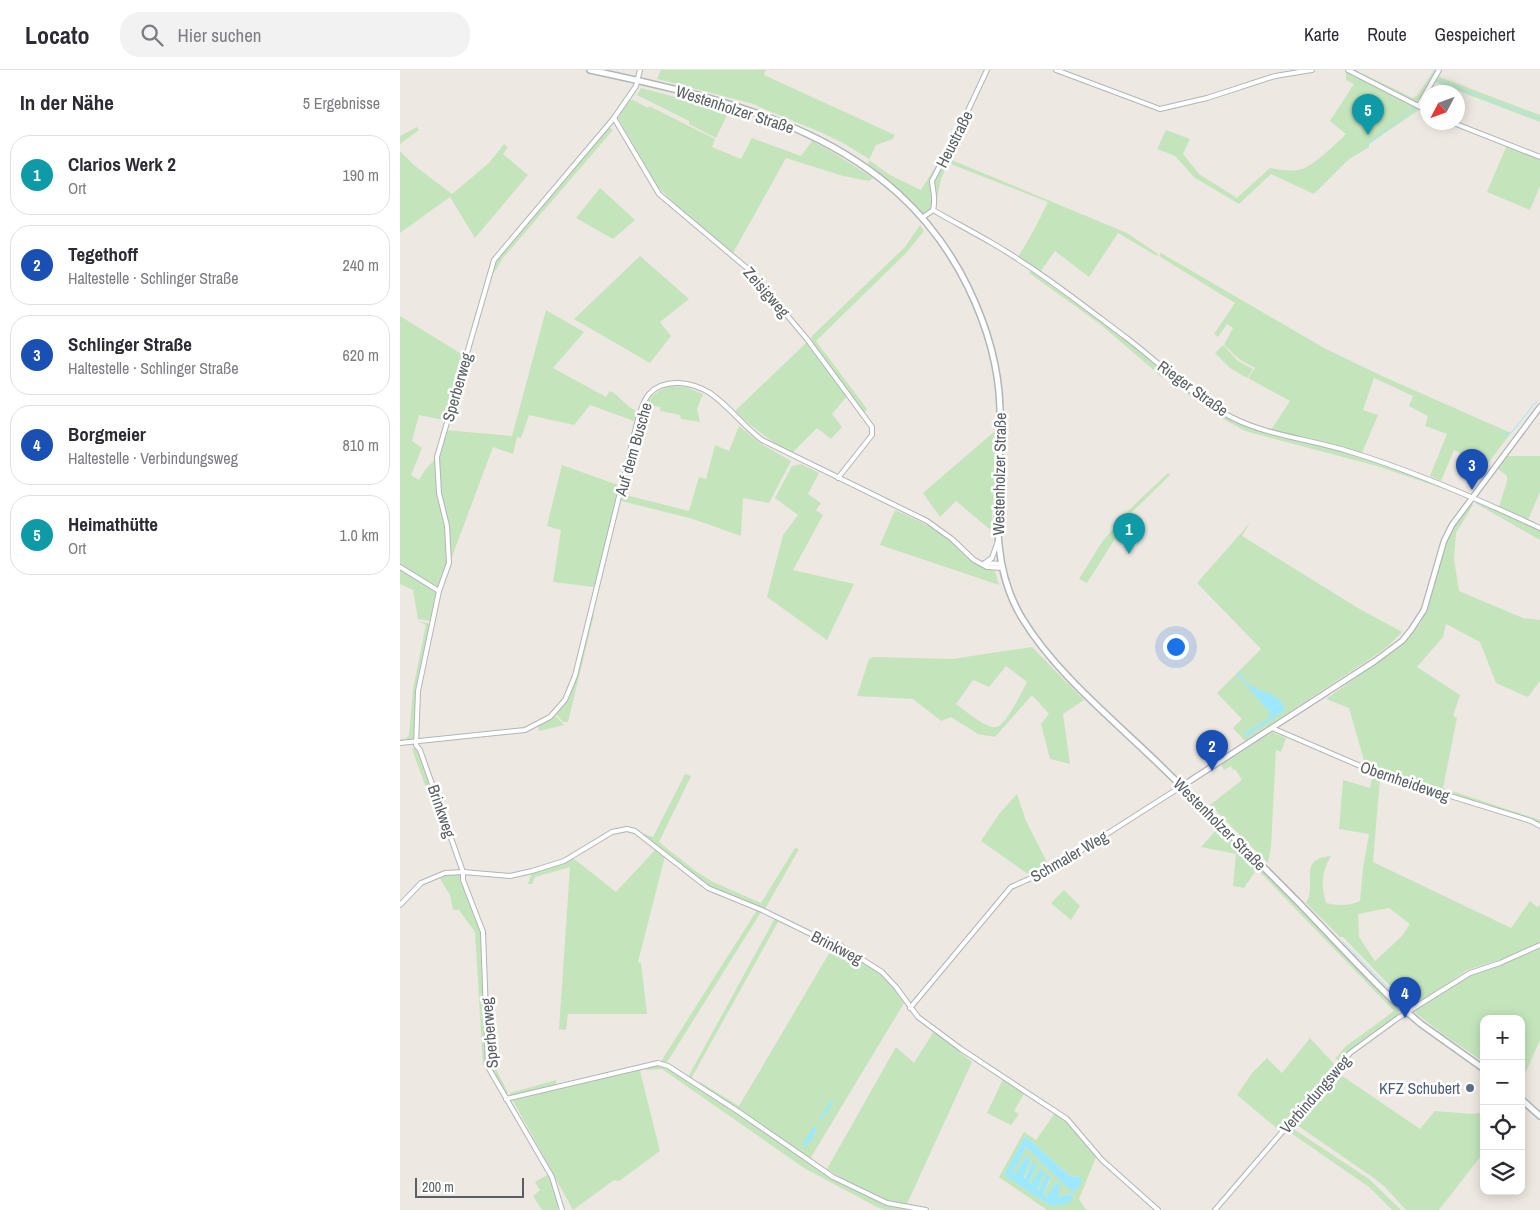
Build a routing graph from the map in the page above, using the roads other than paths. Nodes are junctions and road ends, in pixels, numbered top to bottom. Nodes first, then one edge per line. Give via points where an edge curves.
1 (590, 70) edge
2 (640, 70) edge
3 (987, 70) edge
4 (1056, 70) edge
5 (1312, 70) edge
6 (1348, 70) edge
7 (1439, 70) edge
8 (637, 80) junction
9 (1419, 105) joint
10 (614, 118) junction
11 (1465, 128) edge
12 (1540, 157) edge
13 (933, 210) junction
14 (922, 218) junction
15 (1540, 407) edge
16 (838, 478) junction
17 (1473, 496) junction
18 (1540, 528) edge
19 (998, 539) junction
20 (983, 563) junction
21 (400, 566) edge
22 (1002, 566) junction
23 (439, 591) junction
24 (1272, 728) junction
25 (415, 742) junction
26 (423, 742) junction
27 (400, 744) edge
28 (420, 750) junction
29 (1182, 786) junction
30 (1540, 826) edge
31 (463, 872) junction
32 (400, 905) edge
33 (1540, 945) edge
34 (910, 1008) junction
35 (1406, 1012) junction
36 (1480, 1066) edge
37 (506, 1099) junction
38 (1525, 1103) edge
39 (1540, 1116) edge
40 (562, 1210) edge
41 (926, 1210) edge
42 (1158, 1210) edge
43 (1215, 1210) edge

1 - 8 main road, Westenholzer Straße
2 - 8 street, Sperberweg
3 - 13 street, Heustraße via 932,181 936,201
4 - 5 street via 1160,109 1275,76
6 - 9 street
7 - 9 street
8 - 10 street, Sperberweg
8 - 14 main road, Westenholzer Straße via 718,100 806,132 866,166
10 - 16 street, Zeisigweg via 659,194 748,269 807,339 872,427 872,435
10 - 23 street, Sperberweg via 494,260 437,457 449,563
11 - 12 street
13 - 14 street
13 - 17 street, Rieger Straße via 993,243 1050,282 1230,416 1275,433 1349,451
14 - 19 main road, Westenholzer Straße via 965,282 981,316 992,352 1000,402
15 - 17 street
16 - 20 street, Auf dem Busche via 927,522 974,560
16 - 26 street, Auf dem Busche via 762,440 710,393 697,386 682,383 662,385 643,403 638,419 575,676 565,700 550,717 525,730
17 - 18 street, Rieger Straße
17 - 24 street via 1444,541 1424,610 1411,630 1391,650
19 - 20 street via 992,558
19 - 22 main road, Westenholzer Straße
20 - 22 street
21 - 23 street
22 - 29 main road, Westenholzer Straße via 1014,604 1041,646 1073,682
23 - 25 street, Sperberweg via 418,691
24 - 29 street
24 - 30 street, Obernheideweg via 1379,774
25 - 26 street, Auf dem Busche
25 - 27 street, Auf dem Busche
25 - 28 street, Brinkweg
26 - 28 street
28 - 31 street, Brinkweg
29 - 34 street, Schmaler Weg via 1052,869 1011,888
29 - 35 main road, Westenholzer Straße
31 - 32 street, Brinkweg via 445,873 421,882
31 - 34 street, Brinkweg via 510,876 532,871 564,861 612,832 635,831 708,888 849,950 882,972
31 - 37 street, Sperberweg via 463,880 483,932 488,1067
33 - 35 street, Verbindungsweg via 1470,973
34 - 42 street, Brinkweg via 955,1045 1066,1119 1102,1160
35 - 36 main road, Westenholzer Straße
35 - 43 street, Verbindungsweg via 1350,1053
37 - 40 street, Sperberweg via 552,1176
37 - 41 street via 658,1063 668,1066 739,1112 833,1177 887,1203
38 - 39 main road

